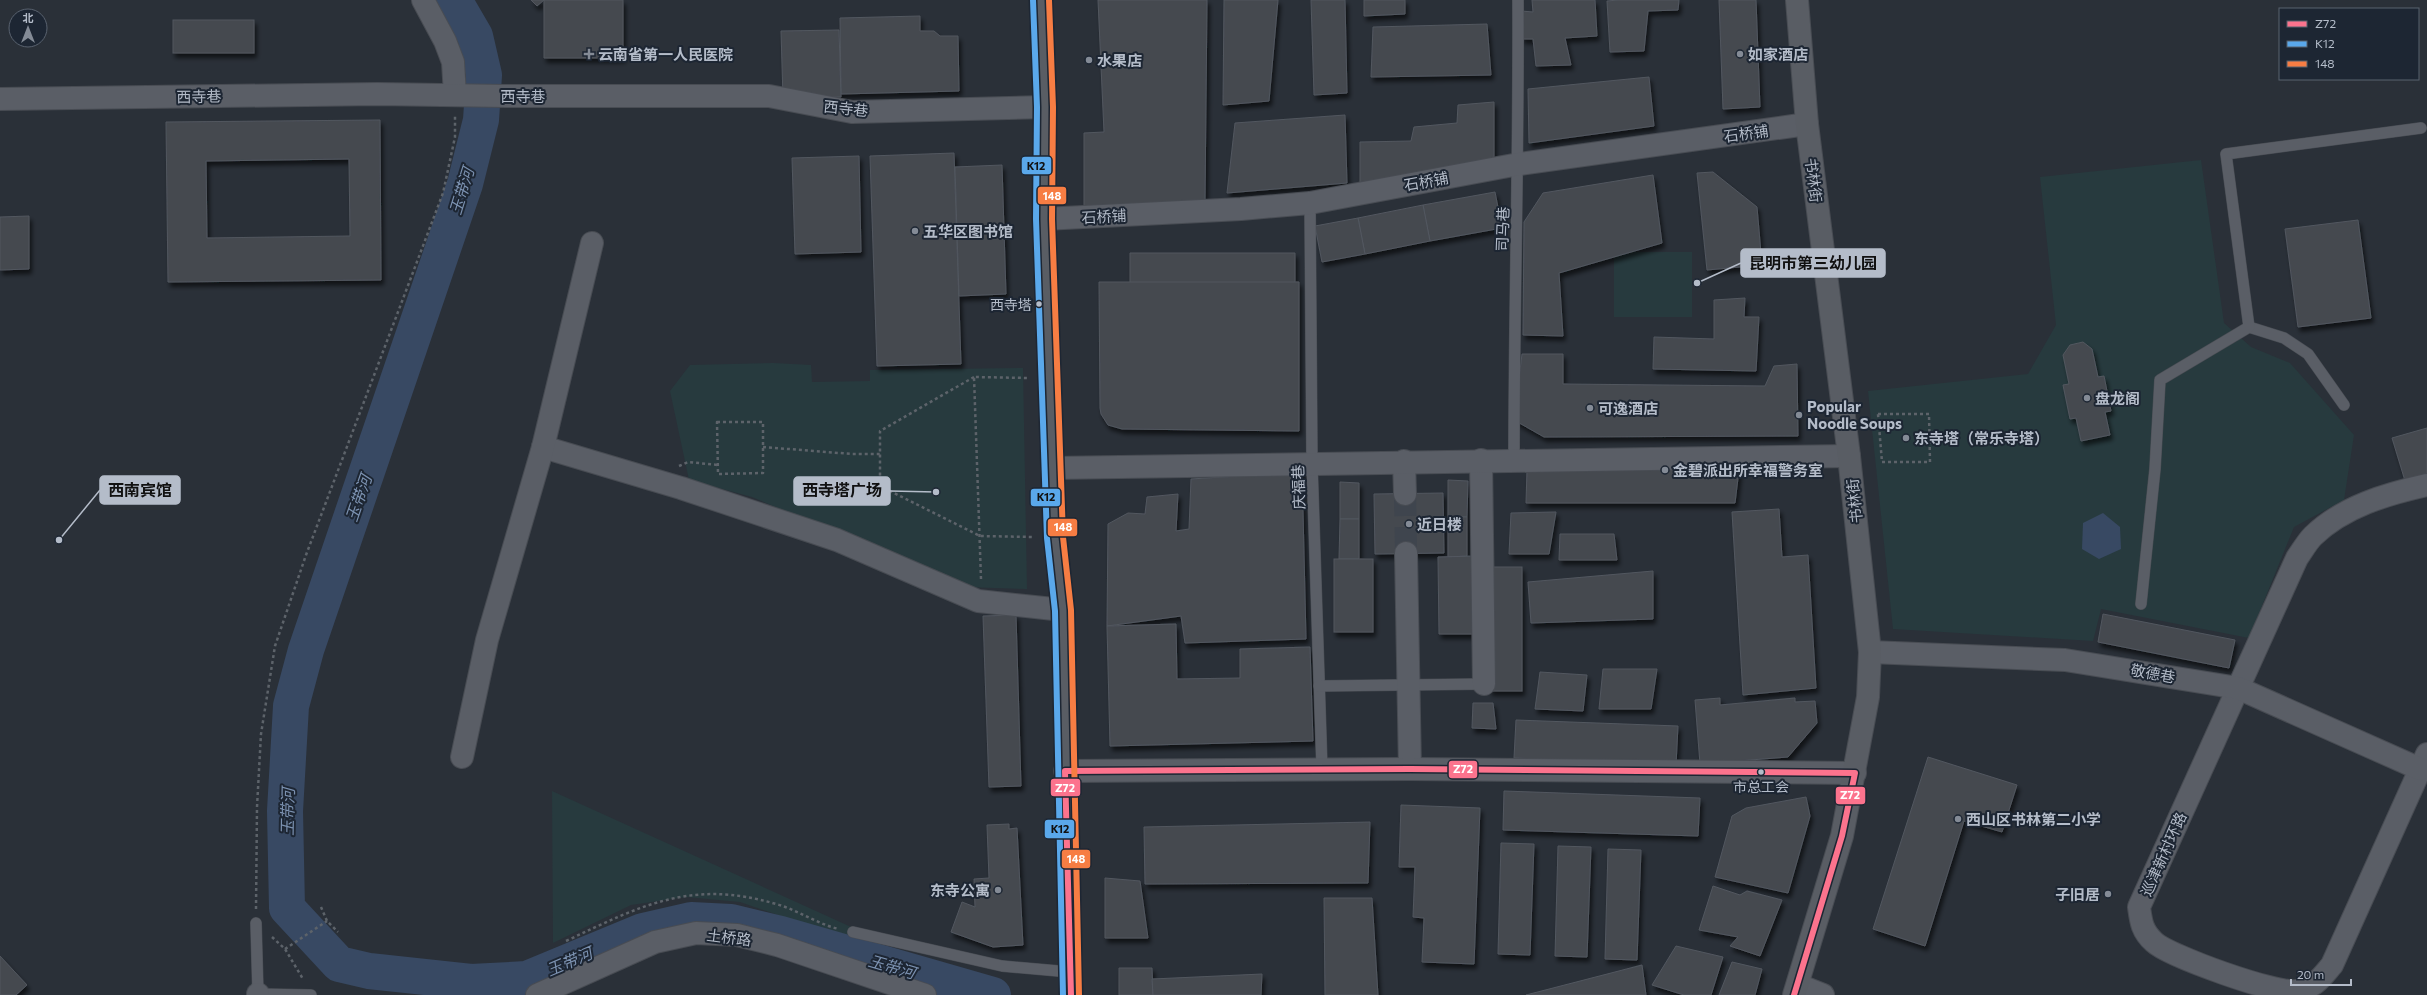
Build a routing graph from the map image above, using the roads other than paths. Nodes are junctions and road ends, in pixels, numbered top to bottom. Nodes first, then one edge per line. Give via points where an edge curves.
1 (423, 0) edge
2 (1041, 0) edge
3 (1518, 0) edge
4 (1797, 0) edge
5 (455, 95) junction
6 (0, 99) edge
7 (1045, 107) junction
8 (1807, 124) junction
9 (2425, 127) edge
10 (1519, 164) junction
11 (1310, 203) junction
12 (1044, 219) junction
13 (592, 243) dead end
14 (2248, 327) junction
15 (2344, 405) dead end
16 (542, 447) junction
17 (1849, 456) junction
18 (1481, 460) junction
19 (1514, 460) junction
20 (1404, 461) junction
21 (1312, 463) junction
22 (1052, 468) junction
23 (2427, 485) edge
24 (1405, 494) tunnel mouth
25 (1406, 554) tunnel mouth
26 (2141, 604) dead end
27 (1063, 610) junction
28 (1870, 652) junction
29 (1484, 684) joint
30 (1319, 686) junction
31 (1408, 686) junction
32 (2238, 688) junction
33 (462, 757) dead end
34 (2423, 761) edge
35 (1322, 769) junction
36 (1410, 769) junction
37 (1065, 771) junction
38 (1855, 773) junction
39 (256, 923) road end
40 (853, 932) road end
41 (1071, 982) edge
42 (1796, 990) edge
43 (258, 994) edge
44 (311, 995) edge
45 (537, 995) edge
46 (925, 995) edge
47 (1823, 995) edge

1 - 5 street via 446,41 453,62
2 - 7 street
3 - 10 lane, 司马巷
4 - 8 street, 书林街
5 - 6 street, 西寺巷
5 - 7 street, 西寺巷 via 769,96 852,112
7 - 12 street
8 - 10 street, 石桥铺
8 - 17 street, 书林街
9 - 14 lane via 2226,154
10 - 11 street, 石桥铺
10 - 19 lane, 司马巷 via 1514,318
11 - 12 street, 石桥铺
11 - 21 lane, 庆福巷
12 - 22 street
13 - 16 street
14 - 15 lane via 2284,338 2308,354
14 - 26 lane via 2160,380 2155,469
16 - 27 street via 681,488 837,540 978,601
16 - 33 street via 487,640
17 - 19 street
17 - 28 street, 书林街
18 - 19 street
18 - 20 street
18 - 29 street
20 - 21 street
20 - 24 street
21 - 22 street
21 - 30 lane, 庆福巷
22 - 27 street via 1055,538
23 - 32 street, 巡津新村环路 via 2393,492 2367,502 2339,516 2313,536 2297,558
25 - 31 street
27 - 37 street
28 - 32 street, 敬德巷 via 2065,660 2146,671
28 - 38 street, 书林街 via 1868,697
29 - 31 lane
30 - 31 lane
30 - 35 lane, 庆福巷
31 - 36 street
32 - 34 street, 敬德巷
32 - 34 street, 巡津新村环路 via 2139,907 2142,929 2154,943 2206,968 2253,983 2295,991 2316,984 2332,965
35 - 36 street
35 - 37 street
36 - 38 street
37 - 41 street
38 - 42 street, 书林街 via 1842,836
39 - 43 lane
40 - 41 lane
42 - 47 street
43 - 44 lane
45 - 46 street, 土桥路 via 655,942 696,933 737,935 777,945

